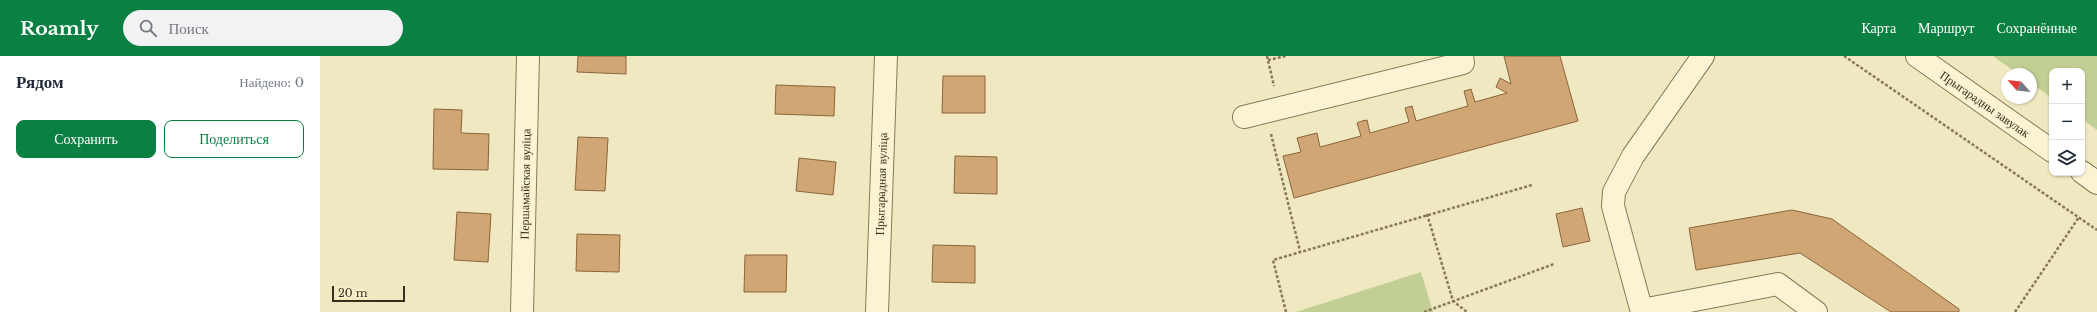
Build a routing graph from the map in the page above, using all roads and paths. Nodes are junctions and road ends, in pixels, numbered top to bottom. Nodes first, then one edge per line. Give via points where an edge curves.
1 (528, 56) edge
2 (886, 56) edge
3 (1267, 56) edge
4 (1286, 56) edge
5 (1462, 56) edge
6 (1703, 56) edge
7 (1844, 56) edge
8 (1917, 56) edge
9 (1268, 60) junction
10 (1272, 110) junction
11 (1244, 117) dead end
12 (2049, 149) edge
13 (2085, 174) edge
14 (2097, 183) edge
15 (1532, 185) dead end
16 (1428, 214) junction
17 (2078, 217) junction
18 (2097, 230) edge
19 (1300, 251) junction
20 (1554, 264) dead end
21 (1453, 302) junction
22 (1642, 311) edge
23 (522, 312) edge
24 (877, 312) edge
25 (1286, 312) edge
26 (1424, 312) edge
27 (1467, 312) edge
28 (1816, 312) edge
29 (2016, 312) edge

1 - 23 street, Першамайская вуліца
2 - 24 street, Прыгарадная вуліца
3 - 9 path
4 - 9 path
5 - 10 street via 1464,63
6 - 22 street via 1633,156 1614,192 1613,206
7 - 17 path
8 - 12 street, Прыгарадны завулак
9 - 10 path
10 - 11 street
10 - 19 path
13 - 14 street
15 - 16 path
16 - 19 path
16 - 21 path
17 - 18 path
17 - 29 path
19 - 25 path via 1274,260
20 - 21 path
21 - 26 path
21 - 27 path
22 - 28 street via 1778,284

